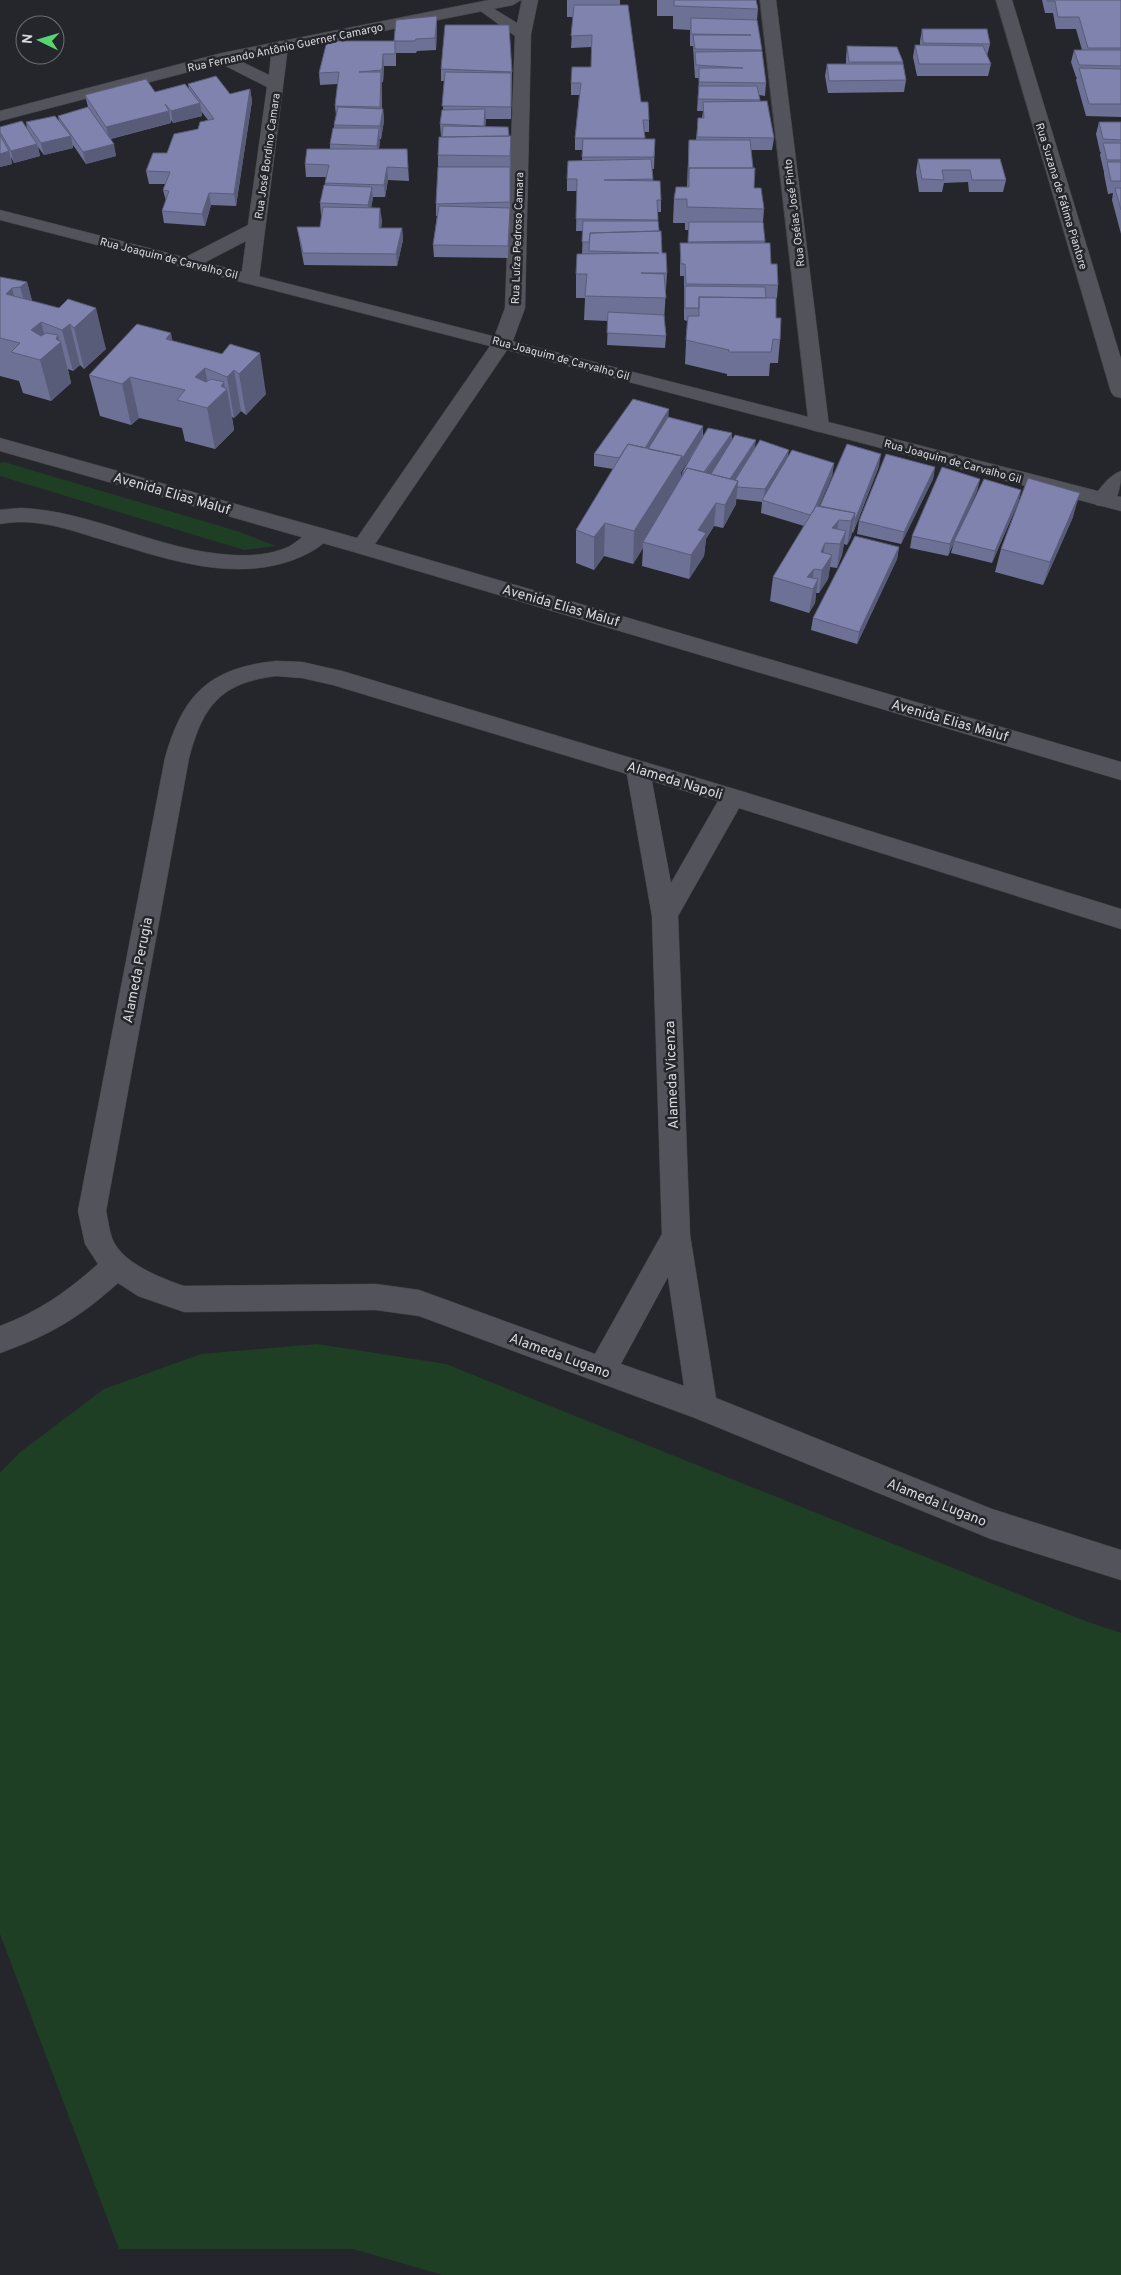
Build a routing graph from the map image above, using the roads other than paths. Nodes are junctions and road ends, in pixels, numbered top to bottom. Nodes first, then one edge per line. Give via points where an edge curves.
1 (514, 0) edge
2 (530, 0) edge
3 (768, 0) edge
4 (1004, 0) edge
5 (483, 7) junction
6 (523, 34) junction
7 (280, 46) junction
8 (222, 58) junction
9 (276, 85) junction
10 (0, 116) edge
11 (0, 215) edge
12 (257, 228) junction
13 (189, 263) junction
14 (250, 278) junction
15 (502, 342) junction
16 (1121, 392) edge
17 (819, 426) junction
18 (0, 444) edge
19 (1121, 478) edge
20 (1112, 502) edge
21 (0, 517) edge
22 (320, 535) junction
23 (362, 546) junction
24 (225, 682) joint
25 (638, 769) junction
26 (1121, 771) edge
27 (732, 797) junction
28 (665, 916) junction
29 (1121, 919) edge
30 (676, 1235) junction
31 (117, 1266) junction
32 (0, 1340) edge
33 (602, 1370) junction
34 (702, 1407) junction
35 (1121, 1565) edge

1 - 5 street, Rua Fernando Antônio Guerner Camargo
2 - 6 street, Rua Luíza Pedroso Camara
3 - 17 street, Rua Oséias José Pinto
4 - 16 street, Rua Suzana de Fátima Piantore
5 - 6 street
5 - 7 street, Rua Fernando Antônio Guerner Camargo
6 - 15 street, Rua Luíza Pedroso Camara via 515,308
7 - 8 street, Rua Fernando Antônio Guerner Camargo
7 - 9 street, Rua José Bordino Camara
8 - 9 street, Rua José Bordino Camara
8 - 10 street, Rua Fernando Antônio Guerner Camargo
9 - 12 street, Rua José Bordino Camara
11 - 13 street, Rua Joaquim de Carvalho Gil
12 - 13 street, Rua José Bordino Camara
12 - 14 street, Rua José Bordino Camara
13 - 14 street, Rua Joaquim de Carvalho Gil
14 - 15 street, Rua Joaquim de Carvalho Gil
15 - 17 street, Rua Joaquim de Carvalho Gil
15 - 23 street, Rua Luíza Pedroso Camara
17 - 20 street, Rua Joaquim de Carvalho Gil
18 - 22 street, Avenida Elias Maluf
19 - 20 street
21 - 22 street via 43,515 206,561 247,562 274,558 294,552
22 - 23 street, Avenida Elias Maluf
23 - 26 street, Avenida Elias Maluf
24 - 25 street, Alameda Napoli via 254,671 292,669 334,677
24 - 31 street, Alameda Perugia via 203,699 187,724 177,758 92,1211 99,1244
25 - 27 street, Alameda Napoli
25 - 28 street, Alameda Vicenza
27 - 28 street
27 - 29 street, Alameda Napoli
28 - 30 street, Alameda Vicenza
30 - 33 street
30 - 34 street, Alameda Vicenza
31 - 32 street via 77,1301 35,1326
31 - 33 street, Alameda Lugano via 148,1287 184,1299 376,1297 419,1303
33 - 34 street, Alameda Lugano
34 - 35 street, Alameda Lugano via 991,1524

